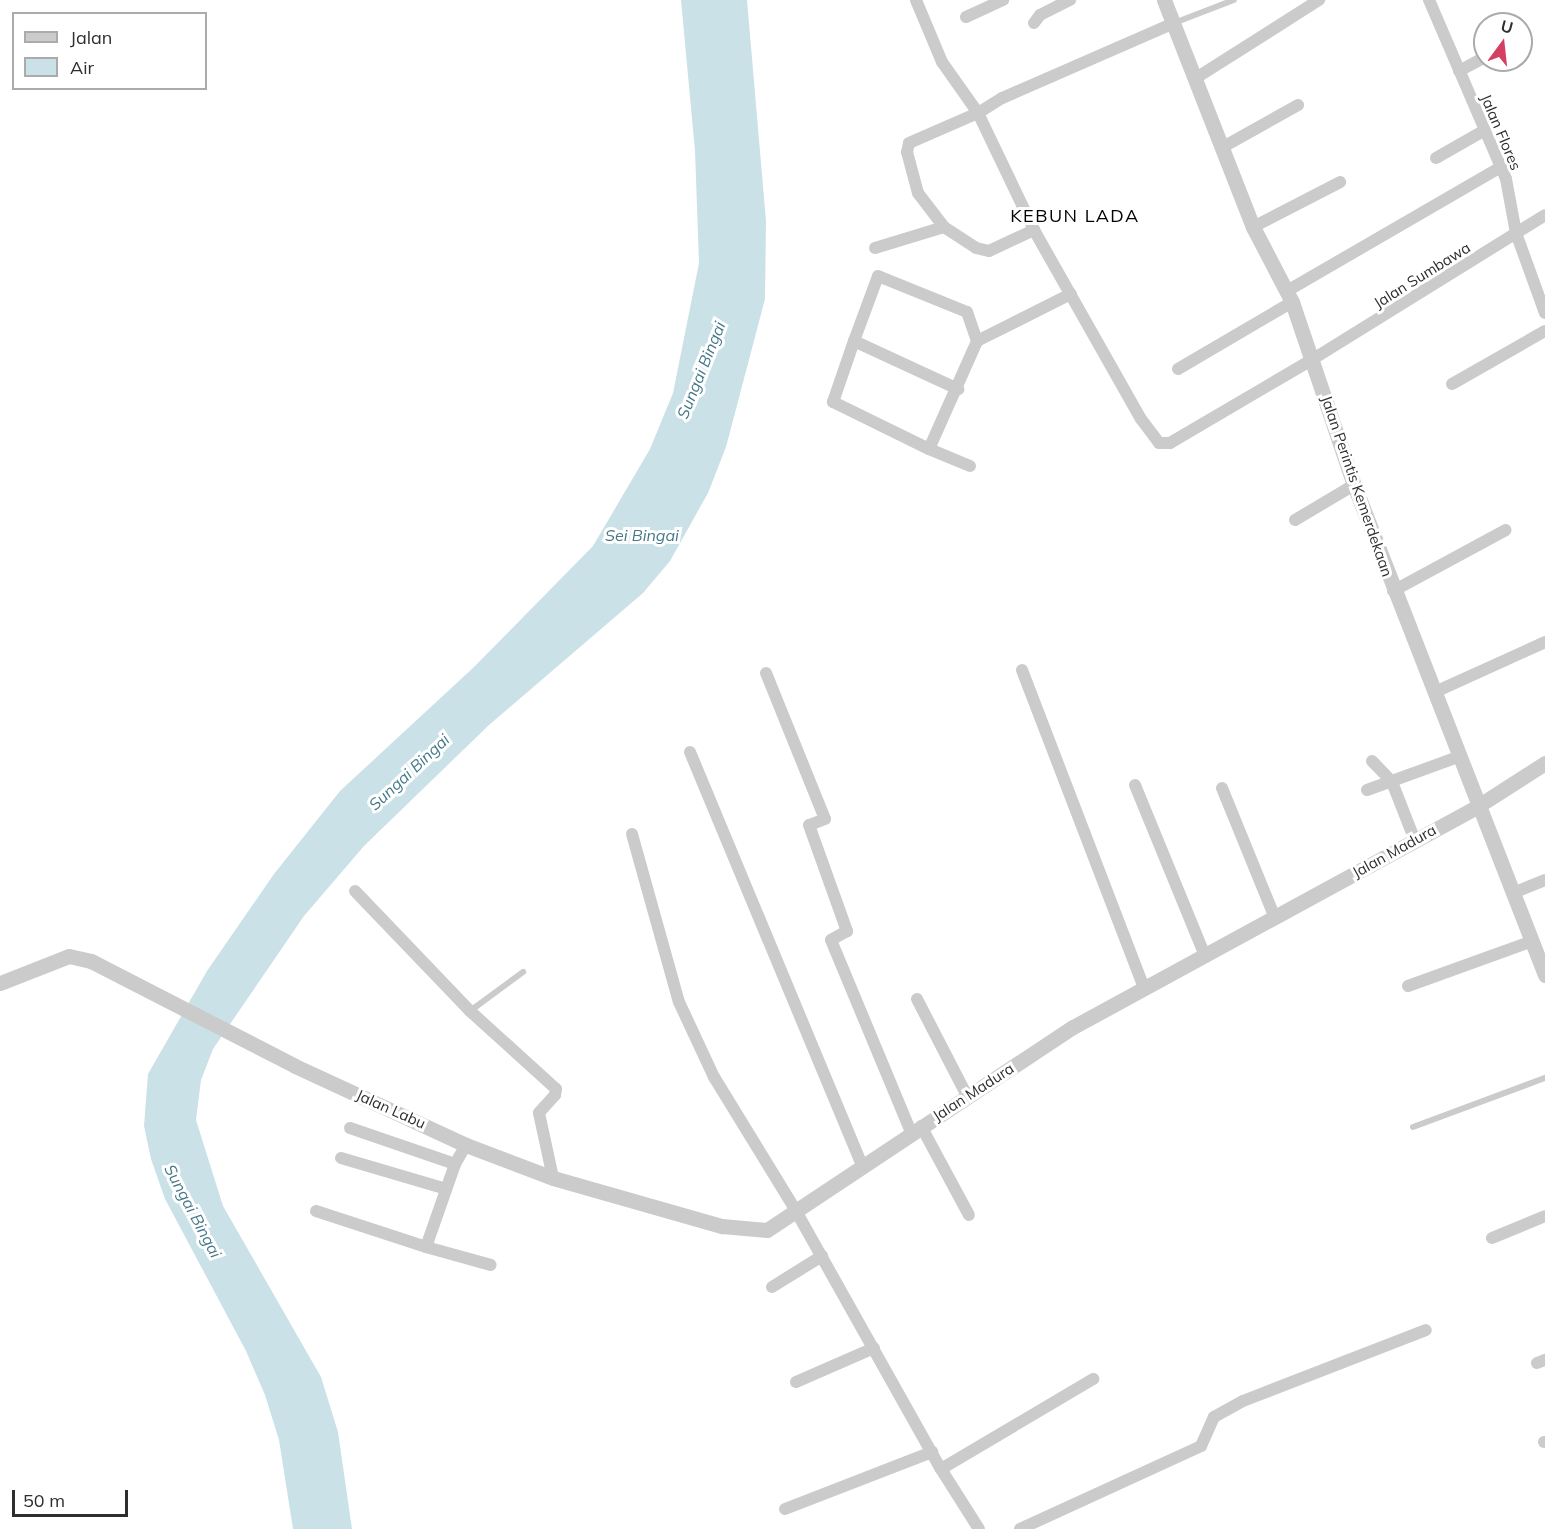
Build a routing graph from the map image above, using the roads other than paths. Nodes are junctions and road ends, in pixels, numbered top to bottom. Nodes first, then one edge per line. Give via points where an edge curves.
1 (916, 0) edge
2 (1003, 0) edge
3 (1070, 0) edge
4 (1164, 0) edge
5 (1234, 0) edge
6 (1319, 0) edge
7 (1432, 1) edge
8 (966, 17) dead end
9 (1034, 23) dead end
10 (1174, 24) junction
11 (1473, 63) edge
12 (1459, 71) junction
13 (1196, 78) junction
14 (1298, 105) dead end
15 (978, 113) junction
16 (1485, 130) junction
17 (1223, 147) junction
18 (1436, 159) dead end
19 (1501, 167) junction
20 (1340, 182) dead end
21 (1545, 214) edge
22 (944, 227) junction
23 (1253, 227) junction
24 (1034, 230) junction
25 (1516, 233) junction
26 (875, 248) dead end
27 (1071, 294) junction
28 (1290, 297) junction
29 (1545, 313) edge
30 (1545, 332) edge
31 (854, 341) junction
32 (977, 341) junction
33 (1313, 359) junction
34 (1178, 369) dead end
35 (1452, 384) dead end
36 (958, 389) junction
37 (929, 449) junction
38 (970, 466) dead end
39 (1354, 485) junction
40 (1295, 520) dead end
41 (1506, 530) dead end
42 (1393, 591) junction
43 (1545, 642) edge
44 (1022, 670) dead end
45 (766, 673) dead end
46 (1435, 693) junction
47 (690, 752) dead end
48 (1458, 756) junction
49 (1371, 761) dead end
50 (1545, 764) edge
51 (1392, 782) junction
52 (1135, 784) dead end
53 (1222, 788) dead end
54 (1366, 790) dead end
55 (1478, 806) junction
56 (632, 834) dead end
57 (1414, 838) junction
58 (1545, 880) edge
59 (355, 891) dead end
60 (1513, 893) junction
61 (1275, 918) junction
62 (1532, 941) junction
63 (1205, 956) junction
64 (523, 972) dead end
65 (1545, 975) edge
66 (0, 983) edge
67 (1408, 986) dead end
68 (1144, 988) junction
69 (917, 999) dead end
70 (470, 1011) junction
71 (1545, 1078) edge
72 (967, 1096) junction
73 (1413, 1127) dead end
74 (350, 1128) dead end
75 (916, 1130) junction
76 (466, 1145) junction
77 (341, 1158) dead end
78 (454, 1164) junction
79 (862, 1165) junction
80 (553, 1178) junction
81 (446, 1189) junction
82 (796, 1210) junction
83 (316, 1211) dead end
84 (969, 1215) dead end
85 (1545, 1216) edge
86 (1492, 1238) dead end
87 (426, 1247) junction
88 (822, 1256) junction
89 (491, 1265) dead end
90 (772, 1287) dead end
91 (1426, 1330) dead end
92 (874, 1348) junction
93 (1093, 1379) dead end
94 (796, 1382) dead end
95 (932, 1452) junction
96 (941, 1469) junction
97 (784, 1509) dead end
98 (979, 1529) edge
99 (1020, 1529) edge

1 - 15 street via 942,62
2 - 8 street
3 - 9 street via 1046,11
4 - 10 street, Jalan Perintis Kemerdekaan
5 - 10 lane
6 - 13 street
7 - 12 street, Jalan Flores
10 - 13 street, Jalan Perintis Kemerdekaan
10 - 15 street via 1002,98
11 - 12 street
12 - 16 street, Jalan Flores
13 - 17 street, Jalan Perintis Kemerdekaan
14 - 17 street
15 - 22 street via 909,143 907,152 918,193
15 - 24 street
16 - 18 street
16 - 19 street, Jalan Flores
17 - 23 street, Jalan Perintis Kemerdekaan
19 - 25 street, Jalan Flores
19 - 28 street
20 - 23 street
21 - 25 street, Jalan Sumbawa
22 - 24 street via 976,248 988,251
22 - 26 street
23 - 28 street, Jalan Perintis Kemerdekaan
24 - 27 street
25 - 29 street, Jalan Flores
25 - 33 street, Jalan Sumbawa
27 - 32 street
27 - 33 street, Jalan Sumbawa via 1141,419 1159,443 1170,443
28 - 33 street, Jalan Perintis Kemerdekaan
28 - 34 street
30 - 35 street
31 - 32 street via 878,276 967,312
31 - 36 street
31 - 37 street via 833,402
32 - 36 street
33 - 39 street, Jalan Perintis Kemerdekaan
36 - 37 street
37 - 38 street
39 - 40 street
39 - 42 street, Jalan Perintis Kemerdekaan
41 - 42 street
42 - 46 street, Jalan Perintis Kemerdekaan
43 - 46 street
44 - 68 street
45 - 75 street via 825,819 809,825 847,930 831,940
46 - 48 street, Jalan Perintis Kemerdekaan
47 - 79 street
48 - 51 street
48 - 55 street, Jalan Perintis Kemerdekaan
49 - 51 street
50 - 55 street, Jalan Madura
51 - 54 street
51 - 57 street
52 - 63 street
53 - 61 street
55 - 57 street, Jalan Madura
55 - 60 street, Jalan Perintis Kemerdekaan
56 - 82 street via 680,1002 723,1095
57 - 61 street, Jalan Madura
58 - 60 street
59 - 70 street
60 - 62 street, Jalan Perintis Kemerdekaan
61 - 63 street, Jalan Madura
62 - 65 street, Jalan Perintis Kemerdekaan
62 - 67 street
63 - 68 street, Jalan Madura
64 - 70 lane
66 - 76 street, Jalan Labu via 69,956 91,961 295,1066
68 - 72 street, Jalan Madura
69 - 72 street
70 - 80 street via 556,1089 539,1113
71 - 73 lane
72 - 75 street, Jalan Madura
74 - 78 street
75 - 79 street, Jalan Madura
75 - 84 street
76 - 78 street
76 - 80 street, Jalan Labu
77 - 81 street
78 - 81 street
79 - 82 street, Jalan Madura
80 - 82 street, Jalan Labu via 722,1226 767,1230
81 - 87 street
82 - 88 street
83 - 87 street
85 - 86 street
87 - 89 street
88 - 90 street
88 - 92 street
91 - 99 street via 1243,1401 1214,1417 1201,1446
92 - 94 street
92 - 95 street
93 - 96 street
95 - 96 street
95 - 97 street
96 - 98 street

